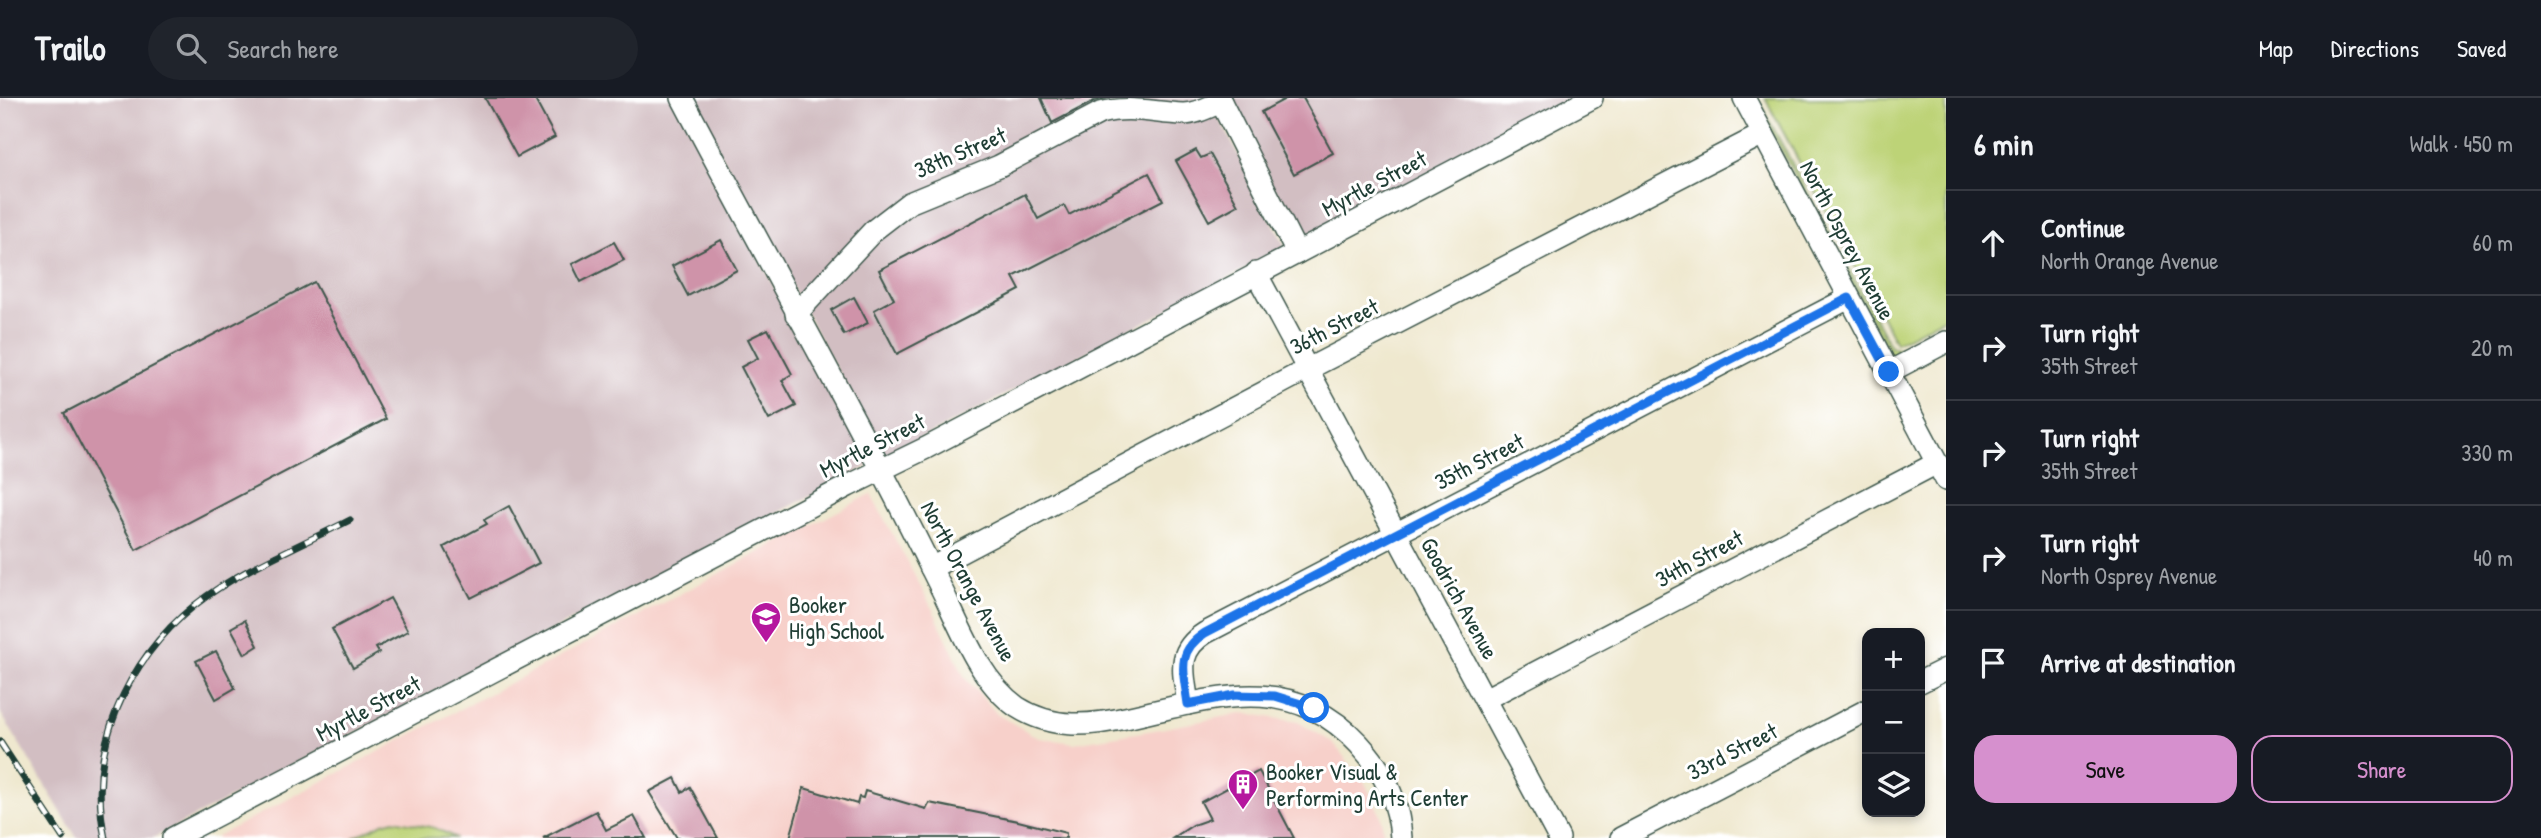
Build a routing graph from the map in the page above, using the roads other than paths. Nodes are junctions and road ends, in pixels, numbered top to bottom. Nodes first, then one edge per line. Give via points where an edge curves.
1 (682, 98) edge
2 (1592, 98) edge
3 (1744, 98) edge
4 (1220, 100) edge
5 (1763, 134) junction
6 (1297, 253) junction
7 (1256, 273) junction
8 (1849, 298) junction
9 (796, 314) junction
10 (1946, 342) edge
11 (1308, 369) junction
12 (1889, 372) junction
13 (881, 470) junction
14 (1941, 472) edge
15 (1395, 534) junction
16 (931, 568) junction
17 (1946, 669) edge
18 (1925, 680) edge
19 (1485, 699) junction
20 (1188, 704) junction
21 (1862, 713) edge
22 (173, 838) edge
23 (1401, 838) edge
24 (1559, 838) edge
25 (1621, 838) edge

1 - 9 street, North Orange Avenue
2 - 6 street, Myrtle Street
3 - 5 street, North Osprey Avenue
4 - 6 street
4 - 9 street, 38th Street via 1185,114 1133,108 1100,113 999,166 909,202 874,230
5 - 8 street, North Osprey Avenue
5 - 11 street, 36th Street
6 - 7 street, Myrtle Street
7 - 11 street, Goodrich Avenue
7 - 13 street, Myrtle Street
8 - 12 street, North Osprey Avenue
8 - 15 street, 35th Street
9 - 13 street, North Orange Avenue
10 - 12 street
11 - 15 street, Goodrich Avenue
11 - 16 street, 36th Street
12 - 14 street, North Osprey Avenue
13 - 16 street, North Orange Avenue
13 - 22 street, Myrtle Street
14 - 19 street, 34th Street
15 - 19 street, Goodrich Avenue
15 - 20 street, 35th Street via 1192,641 1183,665
16 - 20 street, North Orange Avenue via 988,676 1016,706 1053,723 1093,725
17 - 18 street
19 - 24 street, Goodrich Avenue
20 - 23 street, North Orange Avenue via 1235,695 1275,696 1314,708 1345,729 1373,759 1392,794
21 - 25 street, 33rd Street

